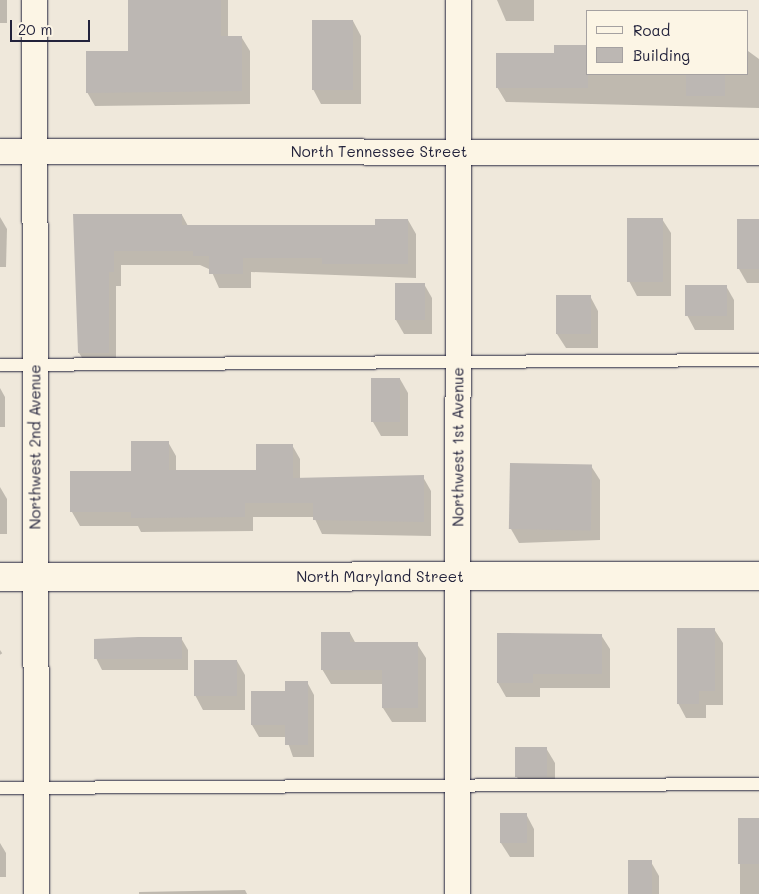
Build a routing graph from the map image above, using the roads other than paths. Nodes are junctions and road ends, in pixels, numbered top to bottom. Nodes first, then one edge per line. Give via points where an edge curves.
1 (34, 0) edge
2 (458, 0) edge
3 (35, 151) junction
4 (0, 152) edge
5 (759, 152) edge
6 (457, 153) junction
7 (759, 360) edge
8 (458, 361) junction
9 (0, 365) edge
10 (35, 365) junction
11 (759, 576) edge
12 (0, 577) edge
13 (35, 577) junction
14 (458, 577) junction
15 (759, 784) edge
16 (0, 788) edge
17 (36, 788) junction
18 (458, 788) junction
19 (36, 894) edge
20 (458, 894) edge

1 - 3 street, Northwest 2nd Avenue
2 - 6 street, Northwest 1st Avenue
3 - 4 street, North Tennessee Street
3 - 6 street, North Tennessee Street
3 - 10 street, Northwest 2nd Avenue
5 - 6 street, North Tennessee Street
6 - 8 street, Northwest 1st Avenue
7 - 8 lane
8 - 10 lane
8 - 14 street, Northwest 1st Avenue
9 - 10 lane
10 - 13 street, Northwest 2nd Avenue
11 - 14 street, North Maryland Street
12 - 13 street, North Maryland Street
13 - 14 street, North Maryland Street
13 - 17 street, Northwest 2nd Avenue
14 - 18 street, Northwest 1st Avenue
15 - 18 lane
16 - 17 lane
17 - 18 lane
17 - 19 street, Northwest 2nd Avenue
18 - 20 street, Northwest 1st Avenue

